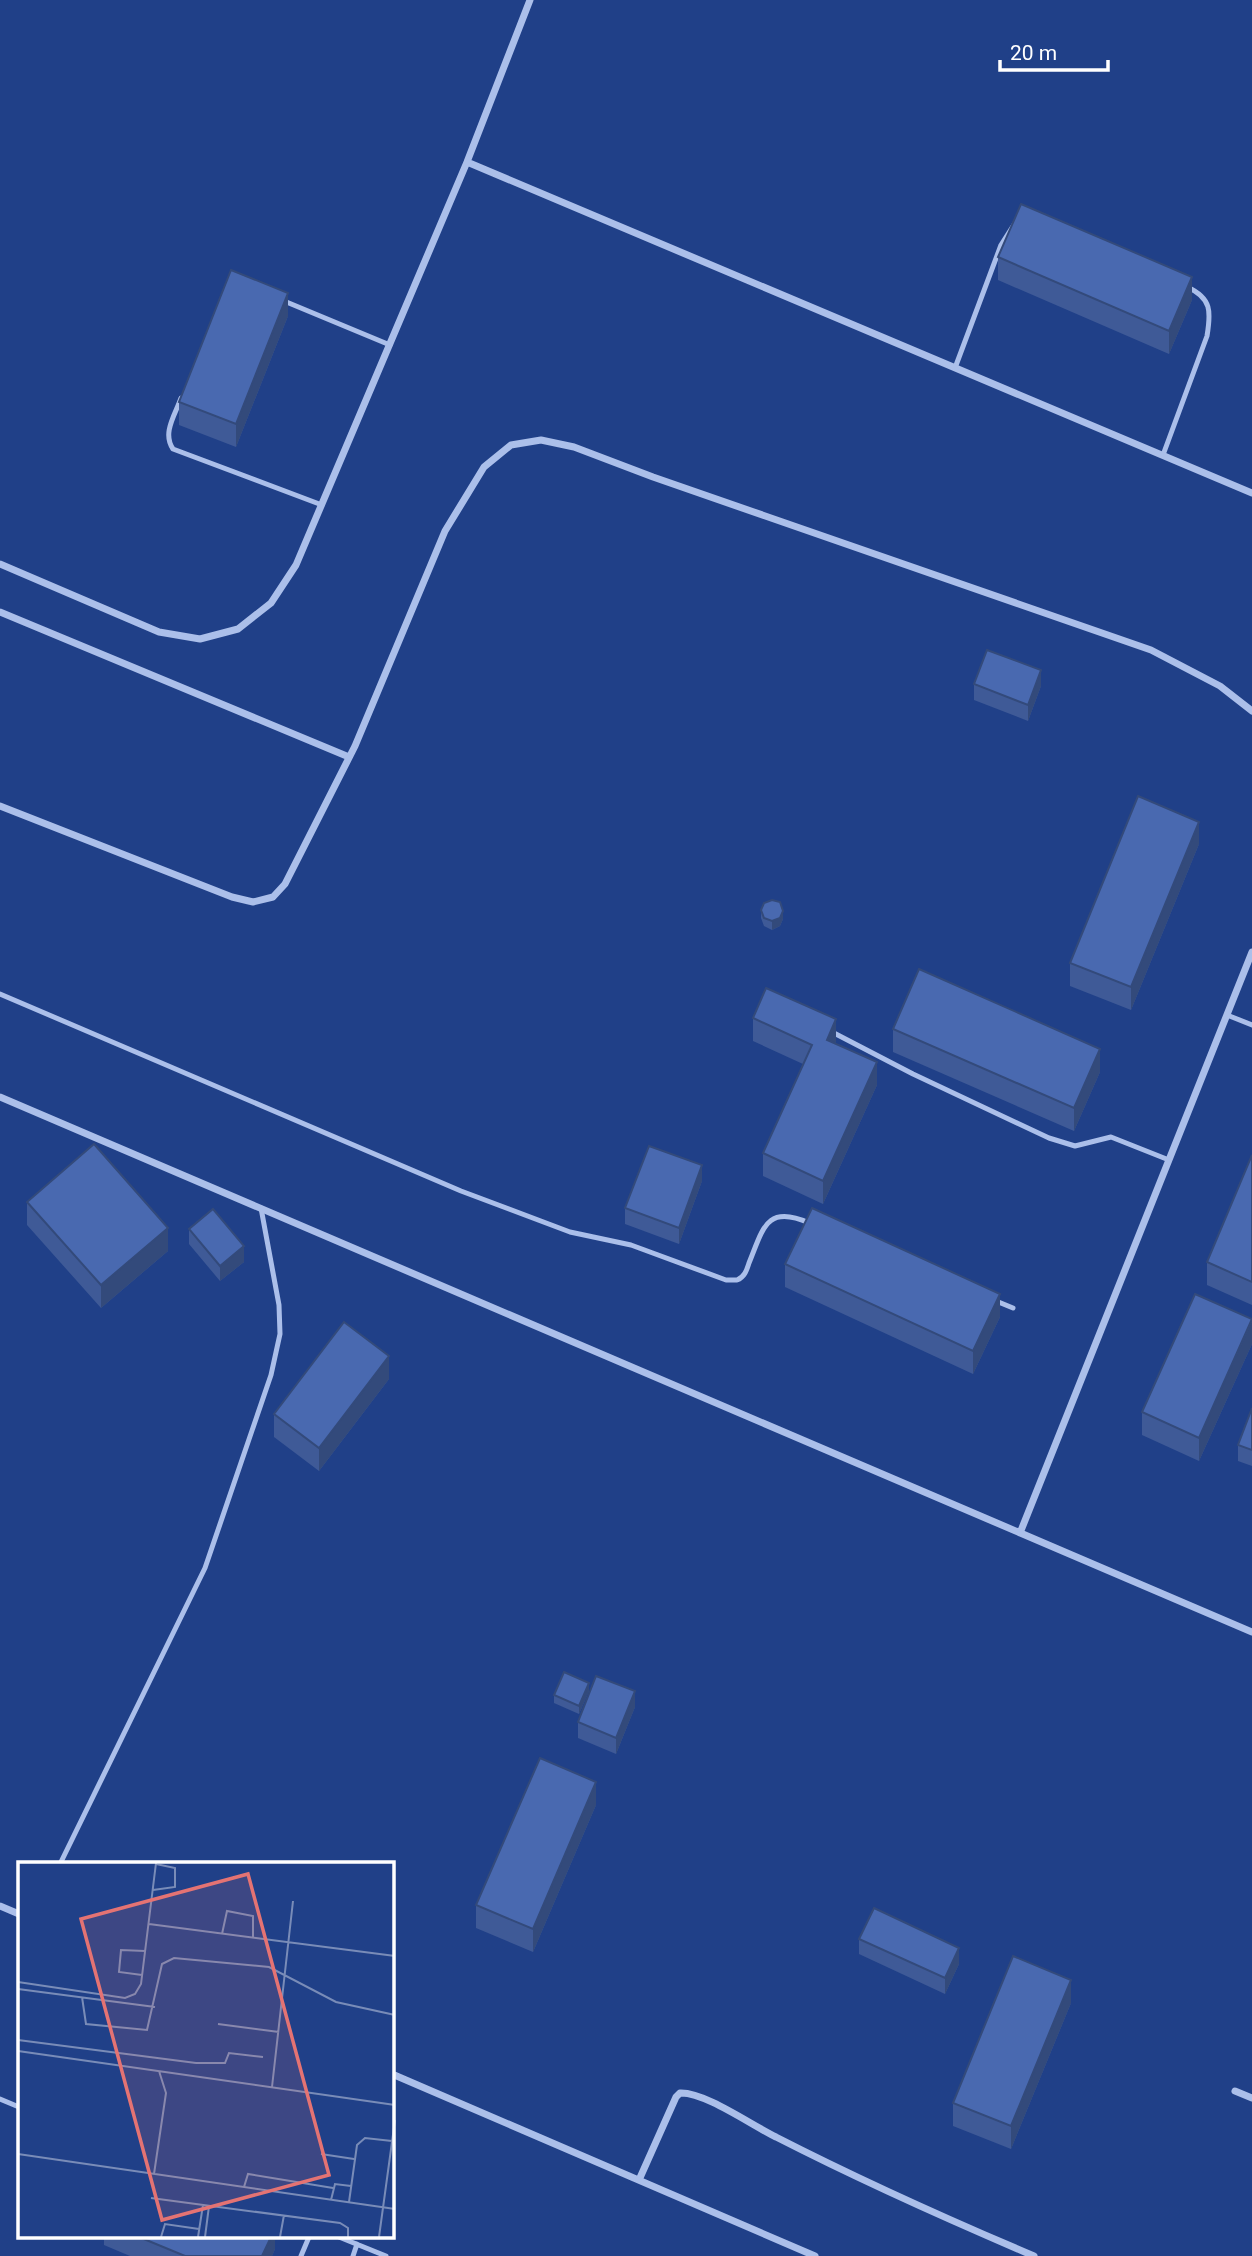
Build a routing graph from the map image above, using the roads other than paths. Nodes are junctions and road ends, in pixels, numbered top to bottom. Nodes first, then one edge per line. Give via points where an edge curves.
1 (530, 0) edge
2 (467, 162) junction
3 (1025, 217) edge
4 (1186, 286) edge
5 (276, 298) edge
6 (390, 345) junction
7 (955, 368) junction
8 (183, 394) edge
9 (1163, 455) junction
10 (1252, 493) edge
11 (322, 505) junction
12 (0, 564) edge
13 (0, 612) edge
14 (1252, 710) edge
15 (349, 757) junction
16 (0, 806) edge
17 (1252, 952) edge
18 (0, 994) edge
19 (1227, 1015) junction
20 (1252, 1025) edge
21 (830, 1031) edge
22 (0, 1097) edge
23 (1169, 1160) junction
24 (261, 1208) junction
25 (813, 1224) edge
26 (988, 1297) edge
27 (1013, 1308) dead end
28 (1020, 1533) junction
29 (1252, 1632) edge
30 (61, 1862) edge
31 (0, 1906) edge
32 (18, 1914) edge
33 (394, 2075) edge
34 (1235, 2091) dead end
35 (1252, 2098) edge
36 (0, 2099) edge
37 (18, 2106) edge
38 (639, 2180) junction
39 (309, 2238) edge
40 (342, 2238) edge
41 (358, 2244) junction
42 (301, 2256) edge
43 (353, 2256) edge
44 (386, 2256) edge
45 (815, 2256) edge
46 (1034, 2256) edge

1 - 2 street
2 - 6 street
2 - 7 street
3 - 7 lane via 1010,228 1001,245
4 - 9 lane via 1208,302 1210,317
5 - 6 lane
6 - 11 street
7 - 9 street
8 - 11 lane via 168,432 173,449
9 - 10 street
11 - 12 street via 296,565 271,603 238,629 200,639 159,632
13 - 15 street
14 - 15 street via 1220,686 1151,650 574,447 541,440 511,445 484,467 445,531
15 - 16 street via 285,884 273,897 253,902
17 - 19 street
18 - 25 lane via 461,1192 726,1280 744,1275 772,1219 783,1215
19 - 20 lane
19 - 23 street
21 - 23 lane via 1049,1138 1074,1146 1111,1138
22 - 24 street
23 - 28 street
24 - 28 street
24 - 30 lane via 279,1305 280,1334 271,1375 205,1568
26 - 27 lane
28 - 29 street
31 - 32 street
33 - 38 street
34 - 35 street
36 - 37 lane
38 - 45 street
38 - 46 street via 676,2097 688,2092
39 - 42 lane
40 - 41 lane
41 - 43 lane
41 - 44 lane

